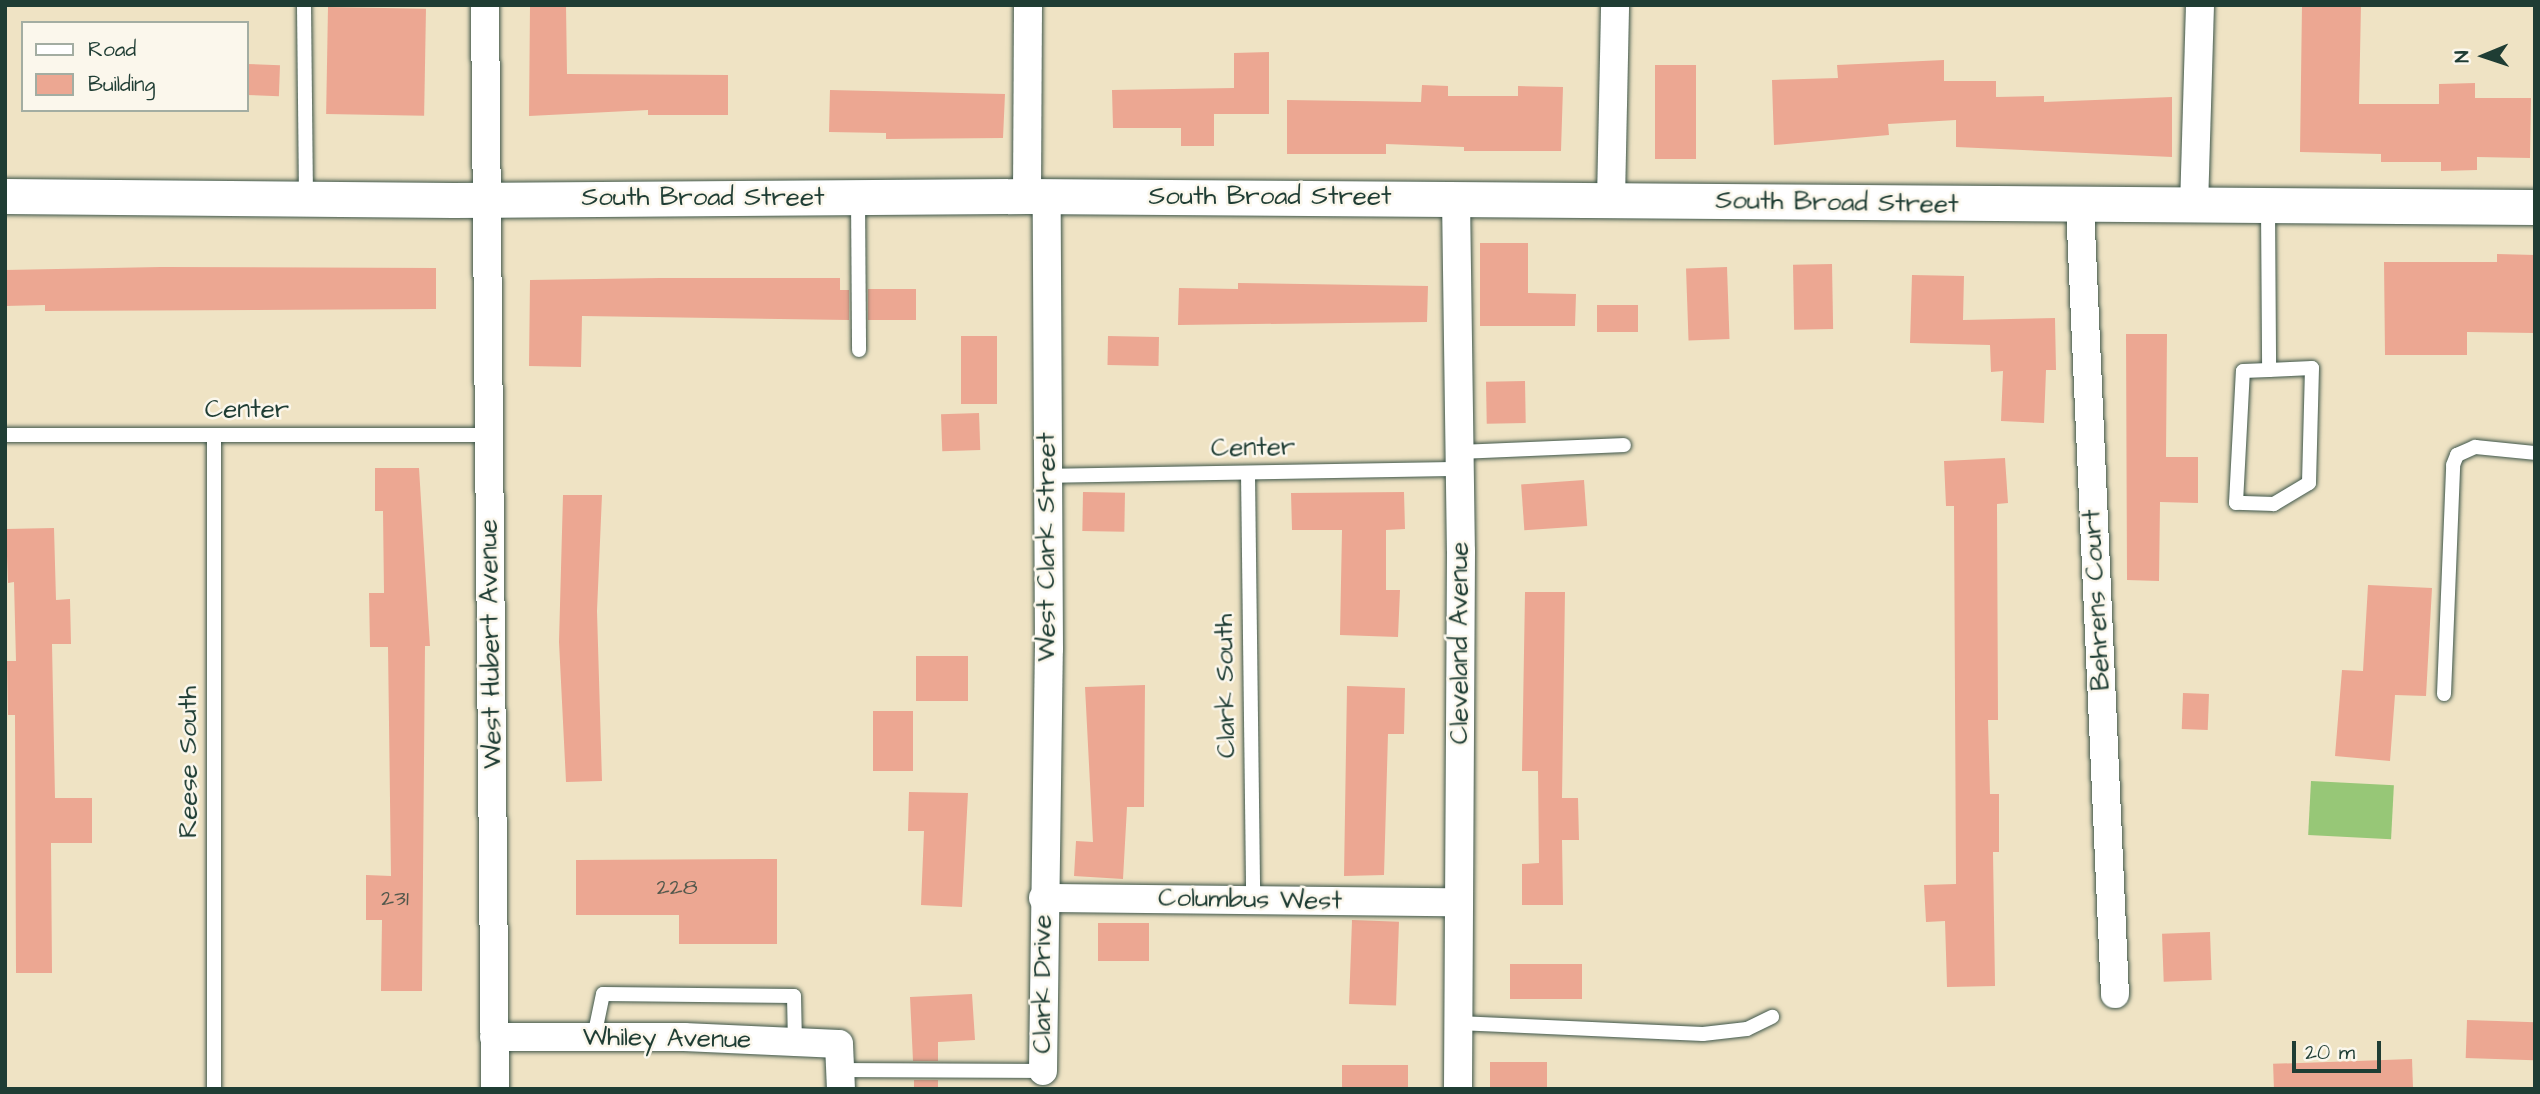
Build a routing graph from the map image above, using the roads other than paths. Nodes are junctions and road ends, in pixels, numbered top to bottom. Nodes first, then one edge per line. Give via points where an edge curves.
1 (303, 5) edge
2 (485, 5) edge
3 (1028, 5) edge
4 (1615, 5) edge
5 (2200, 5) edge
6 (5, 196) edge
7 (1037, 196) junction
8 (858, 197) junction
9 (306, 198) junction
10 (1456, 198) junction
11 (488, 200) junction
12 (1611, 200) junction
13 (2080, 206) junction
14 (2194, 206) junction
15 (2535, 207) edge
16 (2268, 208) junction
17 (859, 350) dead end
18 (2269, 370) junction
19 (5, 435) edge
20 (214, 435) junction
21 (489, 435) junction
22 (1624, 445) dead end
23 (2535, 453) edge
24 (1460, 461) junction
25 (1248, 473) junction
26 (1046, 476) junction
27 (2444, 694) dead end
28 (1043, 898) junction
29 (1253, 900) junction
30 (1458, 902) junction
31 (2115, 994) dead end
32 (1772, 1017) dead end
33 (1458, 1023) junction
34 (494, 1037) junction
35 (594, 1037) junction
36 (795, 1042) junction
37 (840, 1068) edge
38 (1043, 1071) joint
39 (214, 1089) edge
40 (495, 1089) edge
41 (1458, 1089) edge

1 - 9 lane
2 - 11 street, West Hubert Avenue
3 - 7 street, West Clark Street
4 - 12 street
5 - 14 street
6 - 9 street, South Broad Street
7 - 8 street, South Broad Street
7 - 10 street, South Broad Street
7 - 26 street, West Clark Street
8 - 11 street, South Broad Street
8 - 17 lane
9 - 11 street, South Broad Street
10 - 12 street, South Broad Street
10 - 24 street, Cleveland Avenue
11 - 21 street, West Hubert Avenue
12 - 13 street, South Broad Street
13 - 14 street, South Broad Street
13 - 31 street, Behrens Court
14 - 16 street, South Broad Street
15 - 16 street, South Broad Street
16 - 18 lane
18 - 18 lane via 2312,368 2309,483 2274,504 2236,503 2243,371
19 - 20 lane, Center
20 - 21 lane, Center
20 - 39 lane, Reese South
21 - 34 street, West Hubert Avenue
22 - 24 lane, Center
23 - 27 lane via 2475,447 2457,455 2452,466
24 - 25 lane, Center
24 - 30 street, Cleveland Avenue
25 - 26 lane, Center
25 - 29 lane, Clark South
26 - 28 street, West Clark Street via 1049,649
28 - 29 street, Columbus West
28 - 38 street, Clark Drive
29 - 30 street, Columbus West
30 - 33 street, Cleveland Avenue
32 - 33 lane via 1747,1030 1703,1034
33 - 41 street, Cleveland Avenue
34 - 35 street, Whiley Avenue
34 - 40 street, West Hubert Avenue
35 - 36 street, Whiley Avenue
35 - 36 lane via 603,994 794,996
36 - 37 street, Whiley Avenue
37 - 38 lane

